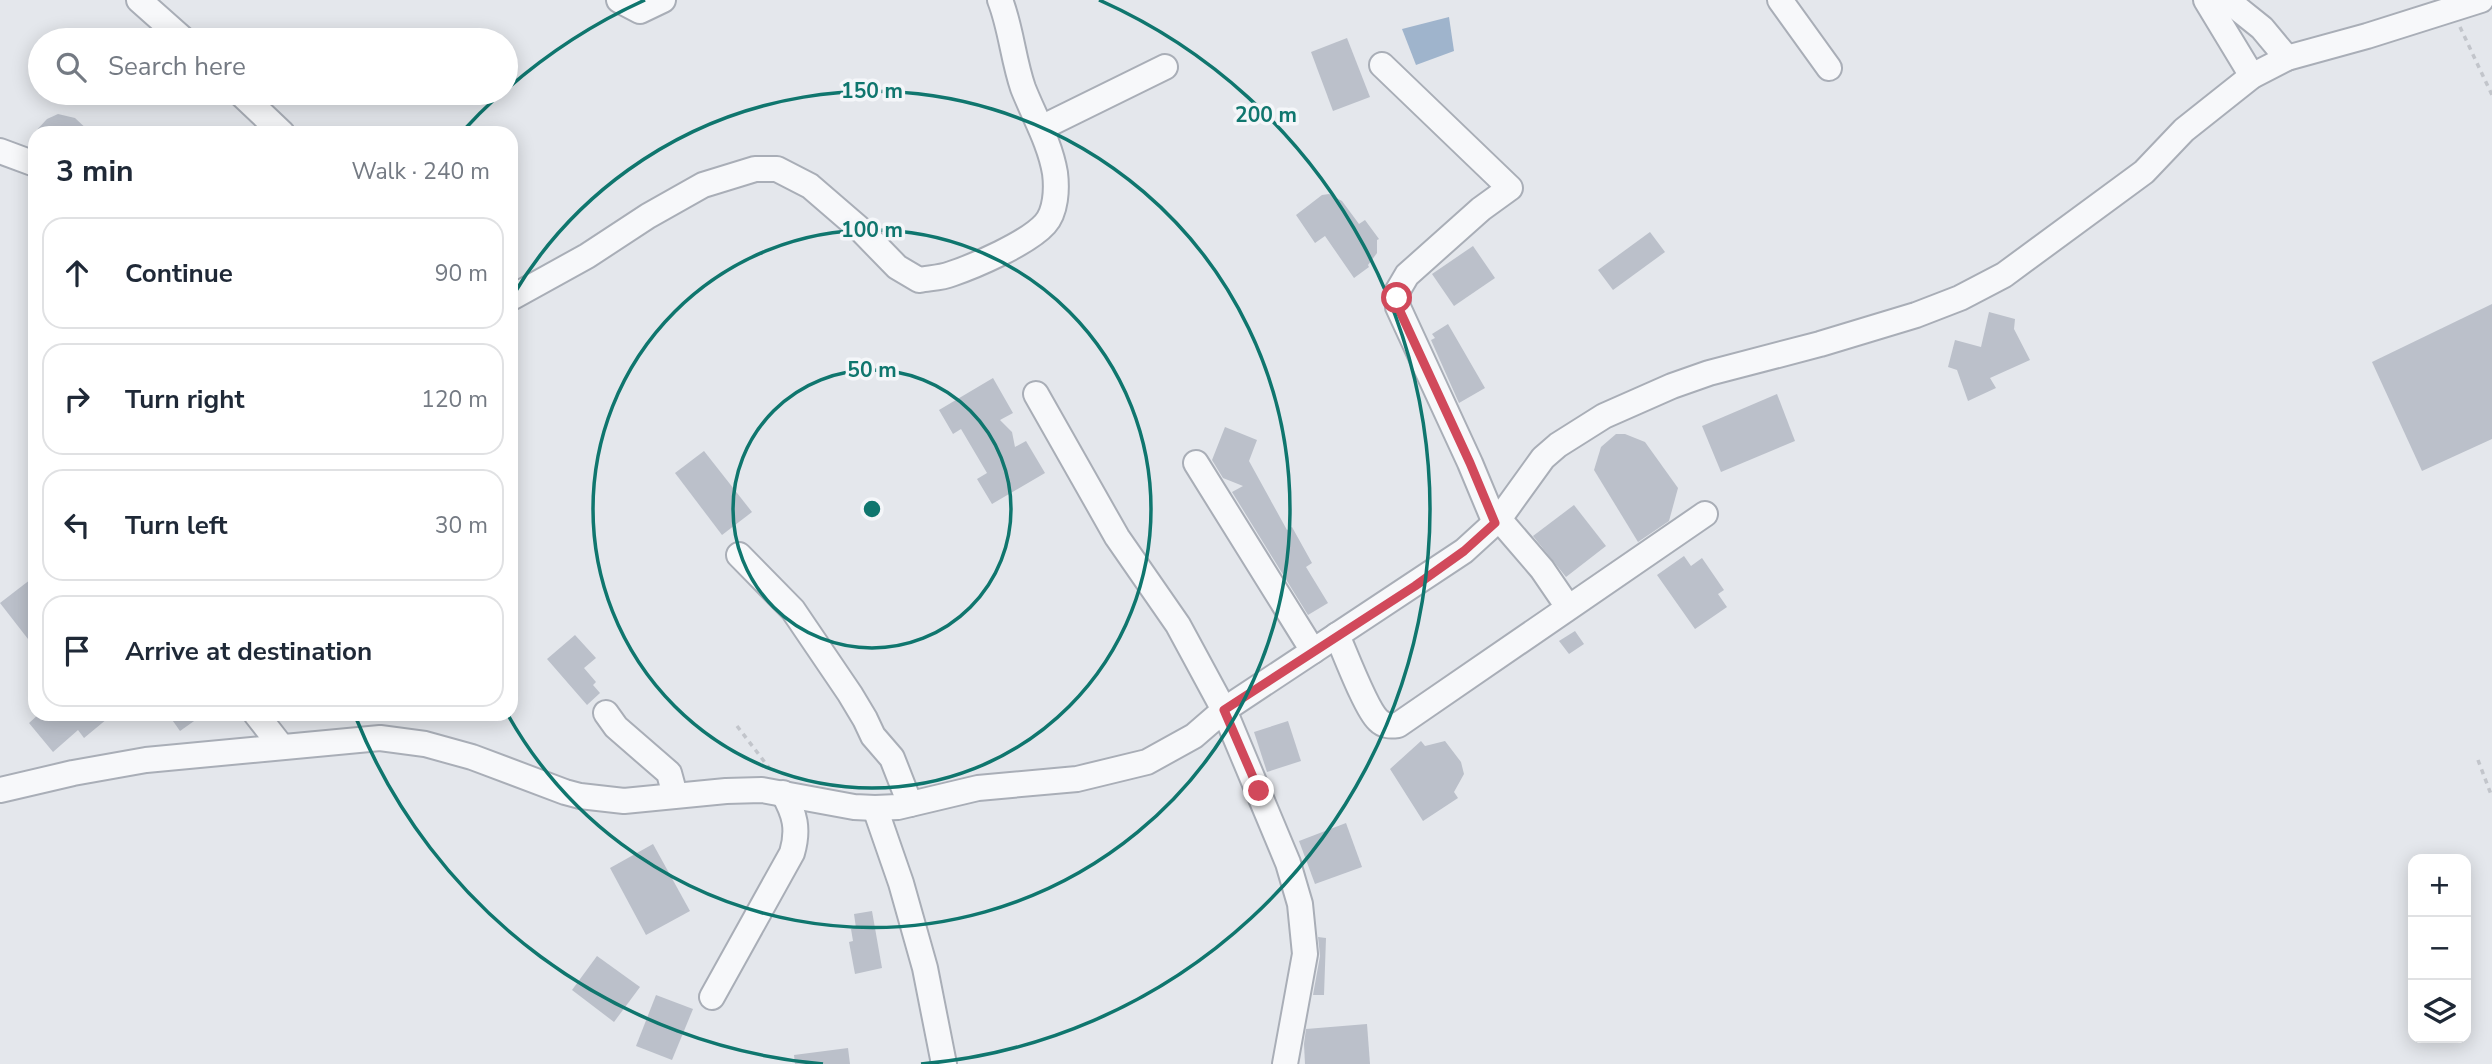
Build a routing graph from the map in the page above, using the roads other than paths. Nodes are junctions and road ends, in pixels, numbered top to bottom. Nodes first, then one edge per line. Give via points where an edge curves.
1 (139, 0) edge
2 (618, 0) edge
3 (663, 0) edge
4 (1780, 0) edge
5 (2206, 0) edge
6 (2227, 0) edge
7 (2481, 0) edge
8 (1008, 7) edge
9 (170, 28) edge
10 (2287, 58) junction
11 (1382, 65) dead end
12 (1165, 67) dead end
13 (1829, 68) dead end
14 (2252, 76) junction
15 (253, 105) edge
16 (275, 126) edge
17 (1041, 128) junction
18 (0, 151) edge
19 (28, 161) edge
20 (518, 294) edge
21 (1036, 394) dead end
22 (1196, 463) dead end
23 (1705, 514) dead end
24 (1497, 521) junction
25 (739, 555) dead end
26 (1568, 607) junction
27 (1337, 635) junction
28 (1313, 651) junction
29 (1224, 710) junction
30 (606, 713) dead end
31 (261, 721) edge
32 (281, 746) junction
33 (0, 790) edge
34 (783, 793) junction
35 (675, 795) junction
36 (910, 804) junction
37 (875, 808) junction
38 (712, 998) dead end
39 (944, 1064) edge
40 (1285, 1064) edge

1 - 9 street
2 - 3 street via 640,11
4 - 13 street
5 - 14 street
6 - 10 street via 2262,28
7 - 10 street
8 - 17 street via 1016,68
10 - 14 street
11 - 24 street via 1510,188 1436,248 1407,275 1397,292 1398,307
12 - 17 street
14 - 24 street via 2185,130 2144,172 2004,275 1916,315 1709,373 1604,416 1543,458
15 - 16 street
17 - 20 street via 1056,190 1046,223 1029,238 949,275 919,280 906,274 810,186 777,169 755,169 703,185
18 - 19 street
21 - 29 street via 1117,537 1178,625
22 - 28 street
23 - 26 street
24 - 26 street via 1542,569
24 - 27 street via 1464,551
25 - 36 street via 793,610 873,736 892,758
26 - 27 street via 1398,725 1389,726 1373,713
27 - 28 street
28 - 29 street
29 - 36 street via 1194,736 1147,762 1077,779 978,788
29 - 40 street via 1274,827 1300,904 1305,954
30 - 35 street via 669,773
31 - 32 street
32 - 33 street via 146,760
32 - 35 street via 380,738 472,757 580,796 624,801
34 - 35 street via 750,790
34 - 37 street
34 - 38 street via 797,836 792,853
36 - 37 street
37 - 39 street via 925,968

